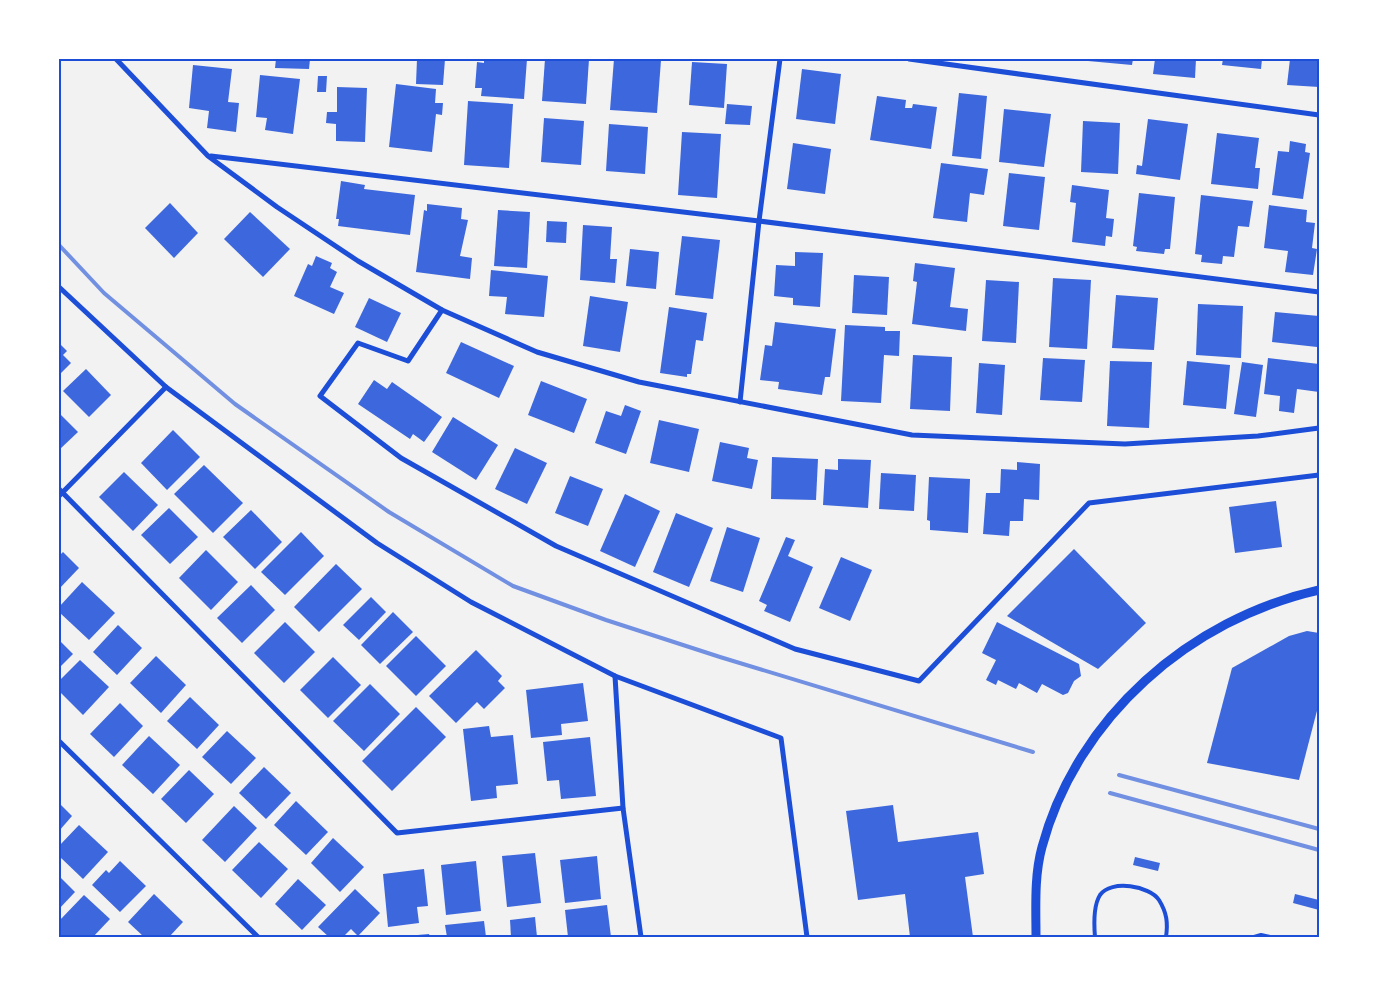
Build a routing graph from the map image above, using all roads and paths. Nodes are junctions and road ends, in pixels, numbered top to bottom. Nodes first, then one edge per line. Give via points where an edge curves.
1 (116, 59) edge
2 (780, 59) edge
3 (910, 59) edge
4 (1319, 115) edge
5 (208, 156) junction
6 (759, 222) junction
7 (59, 286) edge
8 (1319, 292) edge
9 (442, 310) junction
10 (166, 386) junction
11 (740, 402) junction
12 (1319, 428) edge
13 (1319, 475) edge
14 (60, 492) edge
15 (1319, 590) edge
16 (615, 676) junction
17 (59, 741) edge
18 (623, 808) junction
19 (258, 937) edge
20 (640, 937) edge
21 (807, 937) edge
22 (1036, 937) edge
23 (1095, 937) edge
24 (1166, 937) edge
25 (1254, 937) edge
26 (1270, 937) edge

1 - 5 street
2 - 6 street
3 - 4 street
5 - 6 street
5 - 9 street via 358,260
6 - 8 street
6 - 11 street
7 - 10 street
9 - 11 street via 536,352 639,382
9 - 13 street via 408,361 358,343 320,396 401,458 556,546 795,649 919,682 1089,503
10 - 14 street
10 - 16 street via 377,543 471,602
11 - 12 street via 912,435 1125,444 1258,436
14 - 18 street via 398,833
15 - 22 street via 1248,612 1196,642 1135,688 1092,739 1063,790 1041,847 1036,887
16 - 18 street
16 - 21 street via 781,738
17 - 19 street
18 - 20 street
23 - 24 lane via 1094,922 1100,896 1109,887 1118,886 1144,890 1158,898 1168,918
25 - 26 lane

